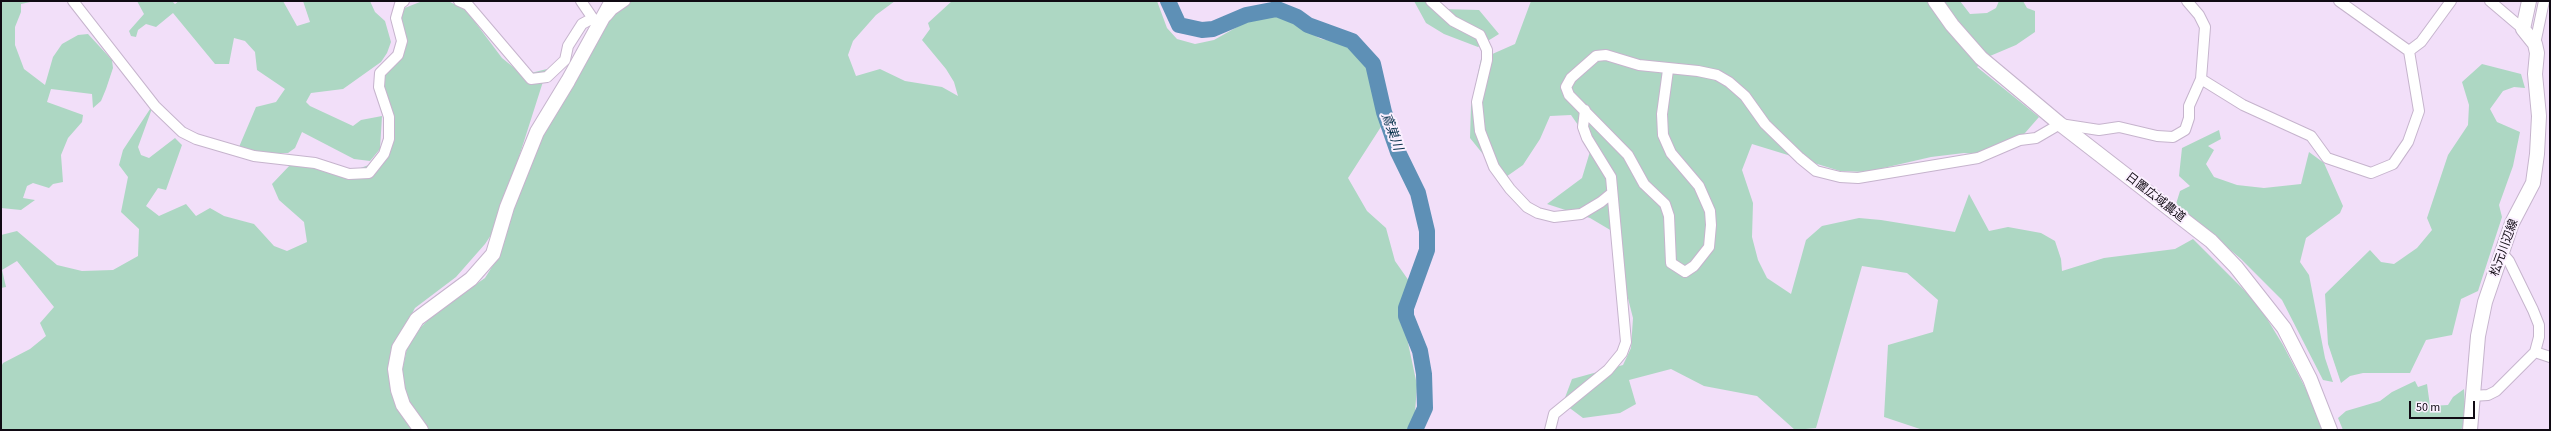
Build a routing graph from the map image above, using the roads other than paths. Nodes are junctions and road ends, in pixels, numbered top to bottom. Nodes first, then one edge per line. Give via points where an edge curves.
1 (73, 1) edge
2 (404, 1) edge
3 (459, 1) edge
4 (581, 1) edge
5 (612, 1) edge
6 (625, 1) edge
7 (1431, 1) edge
8 (1935, 1) edge
9 (2187, 1) edge
10 (2339, 1) edge
11 (2451, 1) edge
12 (2490, 1) edge
13 (2529, 1) edge
14 (2544, 1) edge
15 (596, 23) junction
16 (2523, 29) junction
17 (2535, 44) junction
18 (2409, 51) junction
19 (1668, 70) junction
20 (2200, 79) junction
21 (1585, 110) junction
22 (2060, 124) junction
23 (1612, 193) junction
24 (2503, 254) junction
25 (2534, 352) junction
26 (2550, 357) edge
27 (2472, 396) junction
28 (421, 430) edge
29 (1550, 430) edge
30 (2330, 430) edge
31 (2470, 430) edge

1 - 2 street via 155,106 182,132 196,139 254,156 315,163 349,174 369,173 384,154 389,139 389,116 379,87 380,73 398,55 402,41 396,18 400,4
3 - 15 street via 468,5 531,79 547,77 565,60 568,46 582,24
4 - 15 street
5 - 15 street
6 - 15 street
7 - 23 street via 1453,21 1480,35 1487,50 1477,102 1480,132 1494,167 1510,189 1527,207 1554,217 1581,214
8 - 22 street, 日置広域農道 via 1969,46
9 - 20 street via 2205,26
10 - 18 street
11 - 18 street via 2421,42
12 - 16 street
13 - 16 street
14 - 17 street
15 - 28 street via 537,132 507,207 493,254 471,279 417,319 400,348 395,369 398,390 403,405
16 - 17 street
17 - 24 street, 松元川辺線 via 2539,116 2533,183 2512,223
18 - 20 street via 2419,111 2408,142 2393,164 2371,174 2327,158 2311,136 2243,105
19 - 21 street via 1639,65 1606,54 1596,56 1571,78 1566,88 1569,95
19 - 21 street via 1662,114 1663,135 1671,153 1699,186 1710,211 1709,247 1686,272 1671,263 1669,216 1665,204 1644,184 1628,155
19 - 22 street via 1698,71 1717,75 1729,82 1745,96 1765,124 1800,158 1816,170 1840,177 1858,178 1978,158 2020,140 2036,138
20 - 22 street via 2189,106 2185,130 2173,137 2119,128 2099,130
21 - 23 street via 1584,127 1587,138 1611,177
22 - 30 street, 日置広域農道 via 2211,241 2236,267 2284,328 2310,379
23 - 29 street via 1626,342 1622,353 1608,370 1554,414
24 - 25 street via 2509,261 2539,325 2539,337
24 - 27 street, 松元川辺線 via 2485,302 2479,329
25 - 26 street
25 - 27 street via 2496,391 2488,396
27 - 31 street, 松元川辺線

